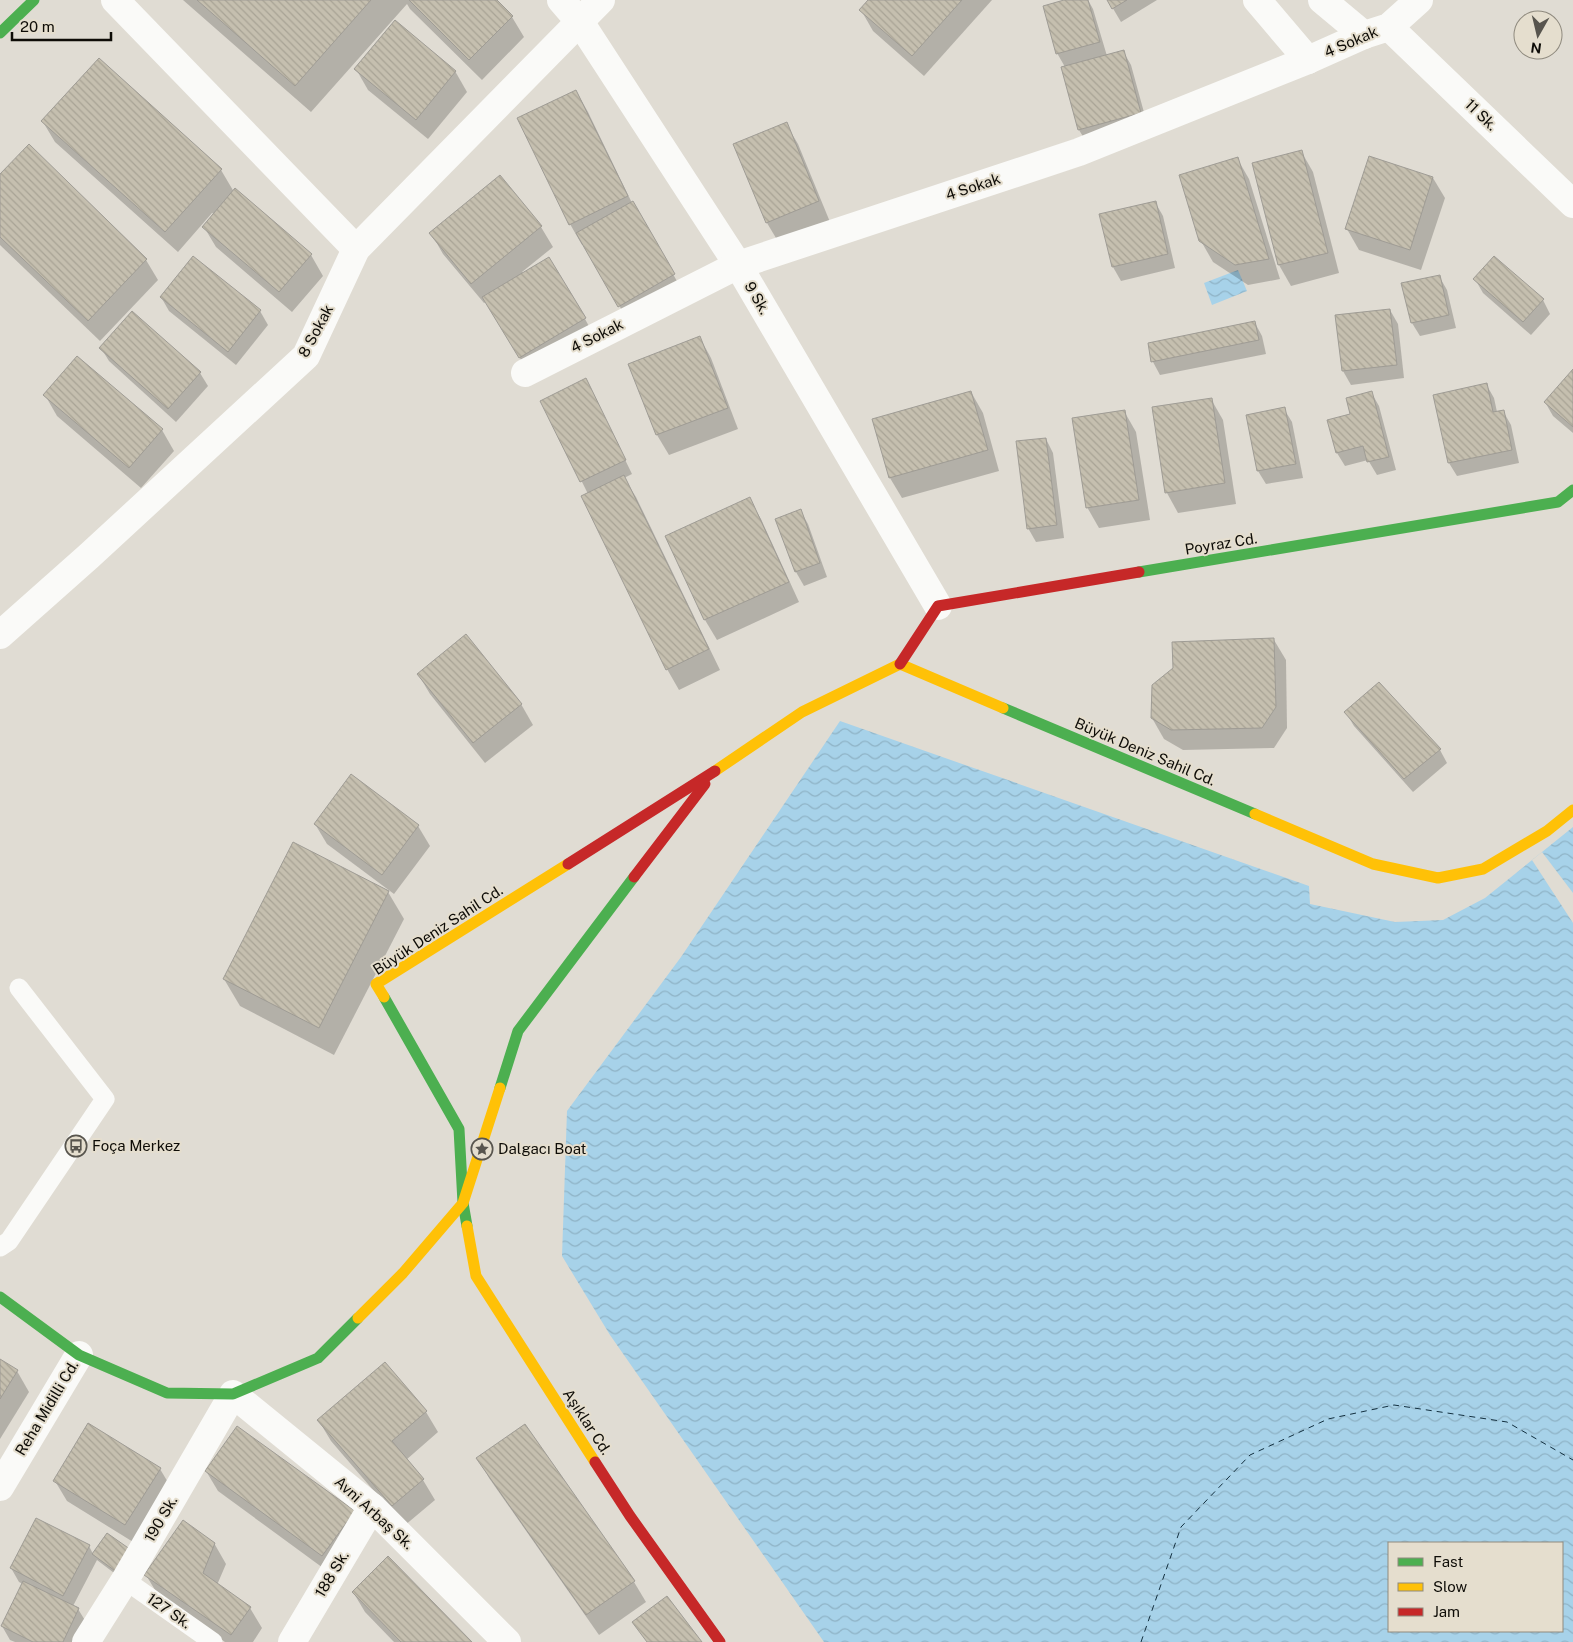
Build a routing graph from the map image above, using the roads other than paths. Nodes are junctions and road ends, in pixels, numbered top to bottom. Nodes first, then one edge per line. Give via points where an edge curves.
1 (34, 0) edge
2 (115, 0) edge
3 (561, 0) edge
4 (601, 0) edge
5 (1256, 0) edge
6 (1322, 0) edge
7 (1419, 0) edge
8 (580, 22) junction
9 (1376, 31) junction
10 (0, 32) edge
11 (1308, 60) junction
12 (1573, 204) edge
13 (356, 249) junction
14 (738, 265) junction
15 (525, 373) dead end
16 (1573, 490) edge
17 (938, 606) junction
18 (0, 635) edge
19 (900, 664) junction
20 (714, 771) junction
21 (1573, 810) edge
22 (19, 988) dead end
23 (463, 1202) junction
24 (0, 1247) edge
25 (0, 1297) edge
26 (79, 1355) junction
27 (233, 1394) junction
28 (0, 1487) edge
29 (372, 1507) junction
30 (125, 1580) junction
31 (86, 1642) edge
32 (213, 1642) edge
33 (292, 1642) edge
34 (507, 1642) edge
35 (720, 1642) edge

1 - 10 street
2 - 13 street
3 - 8 street, 9 Sk.
4 - 8 street, 8 Sokak
5 - 11 street
6 - 9 street, 11 Sk.
7 - 9 street, 4 Sokak
8 - 13 street, 8 Sokak
8 - 14 street, 9 Sk.
9 - 11 street, 4 Sokak
9 - 12 street, 11 Sk.
11 - 14 street, 4 Sokak via 1079,152
13 - 18 street, 8 Sokak via 306,356
14 - 15 street, 4 Sokak
14 - 17 street, 9 Sk.
16 - 17 street, Poyraz Cd. via 1558,502
17 - 19 street
19 - 20 street, Büyük Deniz Sahil Cd. via 802,712
19 - 21 street, Büyük Deniz Sahil Cd. via 1364,860 1391,868 1438,878 1483,869 1547,831
20 - 23 street, Büyük Deniz Sahil Cd. via 518,1031
20 - 23 street, Büyük Deniz Sahil Cd. via 376,984 459,1129
22 - 24 lane via 105,1099 9,1241
23 - 27 street, Büyük Deniz Sahil Cd. via 403,1273 318,1358
23 - 35 street, Aşıklar Cd. via 476,1276 630,1516
25 - 26 street, Büyük Deniz Sahil Cd.
26 - 27 street, Büyük Deniz Sahil Cd. via 167,1393
26 - 28 street, Reha Midilli Cd.
27 - 29 street, Avni Arbaş Sk.
27 - 30 street, 190 Sk.
29 - 33 street, 188 Sk.
29 - 34 street, Avni Arbaş Sk.
30 - 31 street, 190 Sk.
30 - 32 lane, 127 Sk.

